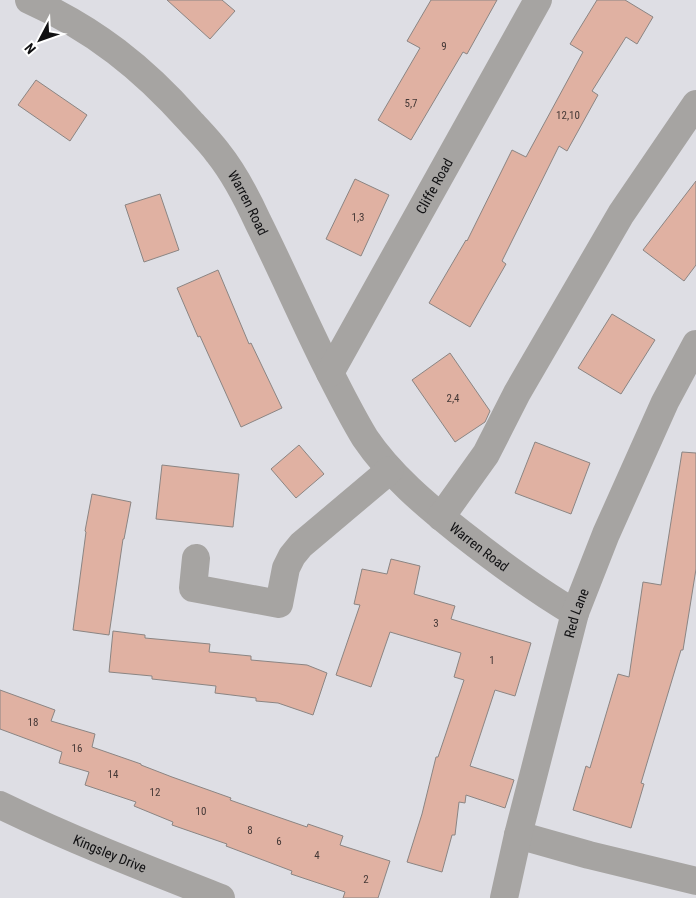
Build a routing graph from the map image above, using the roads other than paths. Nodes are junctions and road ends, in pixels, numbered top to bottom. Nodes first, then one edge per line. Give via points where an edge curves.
1 (29, 0) edge
2 (538, 0) edge
3 (696, 104) edge
4 (696, 344) edge
5 (330, 373) junction
6 (390, 470) junction
7 (441, 517) junction
8 (196, 558) dead end
9 (575, 613) junction
10 (0, 806) edge
11 (518, 835) junction
12 (696, 881) edge
13 (221, 898) edge
14 (504, 898) edge

1 - 5 street, Warren Road via 83,28 117,51 171,99 218,153 258,220
2 - 5 street, Cliffe Road
3 - 7 street via 622,214 517,392 486,454
4 - 9 street, Red Lane via 665,402
5 - 6 street, Warren Road via 366,439
6 - 7 street, Warren Road
6 - 8 street via 301,545 286,568 279,604 193,588
7 - 9 street, Warren Road via 528,583
9 - 11 street, Red Lane
10 - 13 street, Kingsley Drive
11 - 12 street
11 - 14 street, Red Lane

